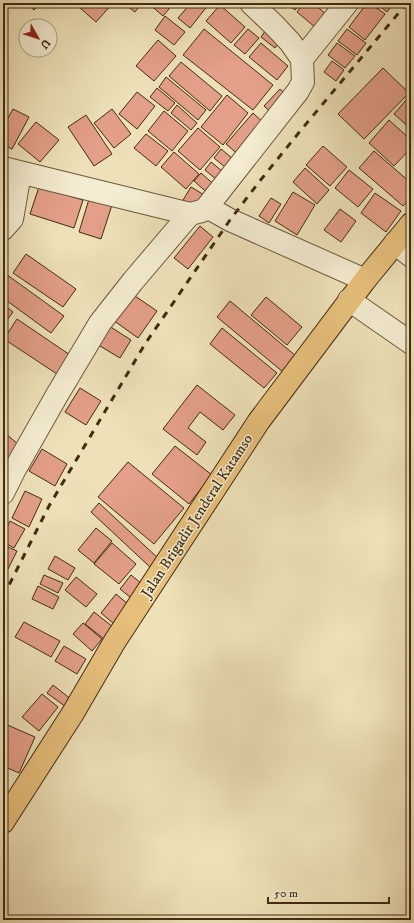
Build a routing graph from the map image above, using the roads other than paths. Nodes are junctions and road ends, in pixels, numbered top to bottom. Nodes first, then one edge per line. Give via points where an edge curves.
1 (251, 3) edge
2 (347, 3) edge
3 (302, 59) junction
4 (12, 170) edge
5 (198, 210) junction
6 (411, 224) edge
7 (3, 229) edge
8 (403, 250) edge
9 (365, 280) junction
10 (350, 300) junction
11 (411, 343) edge
12 (3, 493) edge
13 (3, 822) edge

1 - 3 street via 290,42
2 - 3 street
3 - 5 street via 303,82 298,91
4 - 5 street
4 - 7 street via 12,219
5 - 9 street via 230,220
5 - 12 street via 133,281 100,322
6 - 8 highway, Jalan Brigadir Jenderal Katamso
8 - 9 highway, Jalan Brigadir Jenderal Katamso
9 - 10 highway, Jalan Brigadir Jenderal Katamso
10 - 11 street
10 - 13 highway, Jalan Brigadir Jenderal Katamso via 259,421 115,640 73,713

